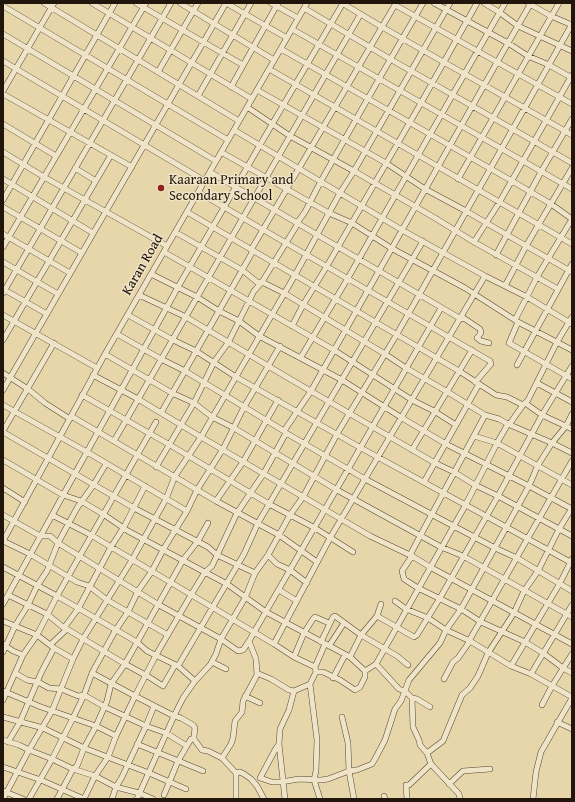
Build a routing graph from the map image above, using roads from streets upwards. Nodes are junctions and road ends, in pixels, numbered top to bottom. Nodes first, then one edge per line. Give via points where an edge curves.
1 (44, 3) edge
2 (92, 3) edge
3 (115, 3) edge
4 (136, 3) edge
5 (171, 3) edge
6 (180, 3) edge
7 (198, 3) edge
8 (226, 3) edge
9 (251, 3) edge
10 (342, 3) edge
11 (424, 3) edge
12 (434, 3) edge
13 (450, 3) edge
14 (476, 3) edge
15 (484, 3) edge
16 (505, 3) edge
17 (559, 3) edge
18 (275, 4) edge
19 (395, 4) edge
20 (530, 4) edge
21 (53, 5) edge
22 (145, 5) edge
23 (3, 6) edge
24 (306, 6) edge
25 (446, 10) junction
26 (194, 11) junction
27 (499, 12) junction
28 (109, 13) junction
29 (245, 14) junction
30 (360, 15) junction
31 (551, 16) junction
32 (415, 17) junction
33 (162, 18) junction
34 (298, 18) junction
35 (466, 21) junction
36 (331, 23) junction
37 (214, 24) junction
38 (572, 25) edge
39 (265, 26) junction
40 (518, 26) junction
41 (382, 27) junction
42 (40, 28) junction
43 (132, 28) junction
44 (435, 28) junction
45 (292, 29) junction
46 (182, 30) junction
47 (489, 33) junction
48 (3, 34) edge
49 (98, 34) junction
50 (349, 34) junction
51 (233, 35) junction
52 (540, 36) junction
53 (287, 38) junction
54 (402, 38) junction
55 (150, 39) junction
56 (456, 40) junction
57 (203, 42) junction
58 (508, 43) junction
59 (319, 44) junction
60 (560, 45) junction
61 (253, 47) junction
62 (370, 47) junction
63 (28, 49) junction
64 (119, 49) junction
65 (281, 49) junction
66 (422, 50) junction
67 (170, 51) junction
68 (478, 52) junction
69 (572, 52) edge
70 (222, 53) junction
71 (337, 55) junction
72 (86, 56) junction
73 (528, 56) junction
74 (390, 59) junction
75 (138, 60) junction
76 (274, 60) junction
77 (3, 61) edge
78 (443, 62) junction
79 (497, 62) junction
80 (191, 63) junction
81 (307, 64) junction
82 (243, 65) junction
83 (549, 65) junction
84 (359, 67) junction
85 (16, 69) junction
86 (108, 69) junction
87 (269, 69) junction
88 (411, 71) junction
89 (158, 72) junction
90 (326, 74) junction
91 (465, 74) junction
92 (518, 74) junction
93 (210, 75) junction
94 (74, 76) junction
95 (572, 77) edge
96 (379, 79) junction
97 (126, 80) junction
98 (432, 82) junction
99 (295, 84) junction
100 (179, 85) junction
101 (484, 85) junction
102 (537, 85) junction
103 (347, 86) junction
104 (230, 87) junction
105 (96, 89) junction
106 (257, 90) junction
107 (400, 90) junction
108 (3, 91) edge
109 (3, 94) edge
110 (453, 94) junction
111 (314, 95) junction
112 (63, 96) junction
113 (198, 96) junction
114 (505, 96) junction
115 (559, 97) junction
116 (368, 98) junction
117 (115, 100) junction
118 (252, 100) junction
119 (421, 103) junction
120 (167, 104) junction
121 (572, 104) edge
122 (283, 105) junction
123 (473, 105) junction
124 (247, 107) junction
125 (335, 107) junction
126 (525, 108) junction
127 (84, 109) junction
128 (389, 110) junction
129 (442, 115) junction
130 (302, 116) junction
131 (493, 117) junction
132 (356, 119) junction
133 (572, 119) edge
134 (49, 120) junction
135 (103, 120) junction
136 (546, 120) junction
137 (239, 121) junction
138 (410, 122) junction
139 (3, 124) edge
140 (272, 124) junction
141 (156, 125) junction
142 (461, 126) junction
143 (323, 127) junction
144 (512, 129) junction
145 (234, 130) junction
146 (376, 131) junction
147 (565, 131) junction
148 (70, 132) junction
149 (431, 134) junction
150 (572, 135) edge
151 (290, 136) junction
152 (482, 137) junction
153 (228, 140) junction
154 (344, 140) junction
155 (534, 140) junction
156 (90, 143) junction
157 (35, 144) junction
158 (397, 144) junction
159 (144, 145) junction
160 (260, 145) junction
161 (450, 145) junction
162 (312, 147) junction
163 (501, 149) junction
164 (364, 151) junction
165 (3, 152) edge
166 (221, 152) junction
167 (553, 152) junction
168 (111, 155) junction
169 (56, 156) junction
170 (279, 156) junction
171 (418, 156) junction
172 (470, 157) junction
173 (333, 160) junction
174 (216, 161) junction
175 (523, 161) junction
176 (386, 163) junction
177 (572, 163) edge
178 (23, 165) junction
179 (132, 166) junction
180 (247, 166) junction
181 (437, 167) junction
182 (75, 168) junction
183 (300, 168) junction
184 (490, 168) junction
185 (572, 168) edge
186 (354, 171) junction
187 (210, 172) junction
188 (541, 172) junction
189 (407, 176) junction
190 (44, 177) junction
191 (267, 177) junction
192 (3, 179) edge
193 (458, 179) junction
194 (96, 181) junction
195 (205, 181) junction
196 (321, 181) junction
197 (512, 181) junction
198 (374, 183) junction
199 (12, 184) junction
200 (562, 184) junction
201 (235, 187) junction
202 (64, 188) junction
203 (425, 188) junction
204 (287, 189) junction
205 (572, 189) edge
206 (478, 190) junction
207 (198, 192) junction
208 (530, 192) junction
209 (340, 193) junction
210 (396, 195) junction
211 (32, 196) junction
212 (254, 198) junction
213 (3, 200) edge
214 (85, 200) junction
215 (310, 201) junction
216 (499, 203) junction
217 (551, 204) junction
218 (362, 206) junction
219 (415, 206) junction
220 (224, 207) junction
221 (3, 208) edge
222 (52, 208) junction
223 (275, 210) junction
224 (466, 211) junction
225 (106, 212) junction
226 (187, 212) junction
227 (329, 213) junction
228 (518, 214) junction
229 (20, 217) junction
230 (243, 218) junction
231 (383, 218) junction
232 (572, 219) edge
233 (73, 221) junction
234 (486, 222) junction
235 (297, 223) junction
236 (352, 223) junction
237 (538, 225) junction
238 (212, 227) junction
239 (40, 229) junction
240 (263, 229) junction
241 (402, 230) junction
242 (455, 231) junction
243 (175, 232) junction
244 (93, 233) junction
245 (3, 234) edge
246 (317, 235) junction
247 (507, 235) junction
248 (372, 236) junction
249 (8, 237) junction
250 (231, 238) junction
251 (560, 238) junction
252 (61, 241) junction
253 (423, 241) junction
254 (286, 242) junction
255 (474, 242) junction
256 (572, 244) edge
257 (167, 246) junction
258 (526, 246) junction
259 (3, 247) edge
260 (201, 247) junction
261 (338, 247) junction
262 (391, 248) junction
263 (28, 249) junction
264 (252, 250) junction
265 (164, 252) junction
266 (443, 252) junction
267 (82, 253) junction
268 (306, 254) junction
269 (496, 255) junction
270 (220, 258) junction
271 (548, 258) junction
272 (359, 259) junction
273 (412, 260) junction
274 (49, 261) junction
275 (3, 262) edge
276 (273, 262) junction
277 (572, 264) edge
278 (516, 265) junction
279 (327, 266) junction
280 (190, 267) junction
281 (16, 270) junction
282 (242, 270) junction
283 (379, 271) junction
284 (432, 271) junction
285 (570, 271) edge
286 (70, 273) junction
287 (151, 274) junction
288 (295, 275) junction
289 (485, 276) junction
290 (537, 277) junction
291 (208, 278) junction
292 (348, 278) junction
293 (37, 282) junction
294 (262, 282) junction
295 (399, 283) junction
296 (505, 286) junction
297 (178, 287) junction
298 (315, 287) junction
299 (558, 289) junction
300 (231, 290) junction
301 (368, 290) junction
302 (4, 291) edge
303 (284, 293) junction
304 (58, 294) junction
305 (419, 294) junction
306 (139, 295) junction
307 (475, 295) junction
308 (197, 297) junction
309 (527, 297) junction
310 (336, 299) junction
311 (249, 301) junction
312 (388, 301) junction
313 (25, 302) junction
314 (303, 305) junction
315 (167, 308) junction
316 (441, 308) junction
317 (547, 310) junction
318 (219, 311) junction
319 (356, 311) junction
320 (409, 313) junction
321 (47, 314) junction
322 (128, 314) junction
323 (272, 314) junction
324 (3, 315) edge
325 (186, 317) junction
326 (572, 317) edge
327 (324, 318) junction
328 (461, 318) junction
329 (14, 321) junction
330 (239, 321) junction
331 (517, 321) junction
332 (376, 322) junction
333 (570, 323) edge
334 (292, 326) junction
335 (431, 326) junction
336 (155, 330) junction
337 (344, 330) junction
338 (536, 330) junction
339 (208, 331) junction
340 (36, 333) junction
341 (116, 334) junction
342 (397, 334) junction
343 (259, 336) junction
344 (450, 337) junction
345 (312, 338) junction
346 (3, 340) edge
347 (172, 340) junction
348 (364, 342) junction
349 (557, 342) junction
350 (54, 343) junction
351 (228, 343) junction
352 (490, 343) dead end
353 (280, 346) junction
354 (418, 347) junction
355 (145, 349) junction
356 (334, 350) junction
357 (472, 350) junction
358 (572, 350) edge
359 (196, 351) junction
360 (524, 352) junction
361 (105, 354) junction
362 (385, 354) junction
363 (249, 355) junction
364 (301, 357) junction
365 (437, 358) junction
366 (161, 359) junction
367 (214, 362) junction
368 (352, 362) junction
369 (547, 364) junction
370 (517, 365) dead end
371 (268, 366) junction
372 (572, 366) edge
373 (97, 368) junction
374 (406, 368) junction
375 (133, 370) junction
376 (185, 370) junction
377 (322, 370) junction
378 (459, 371) junction
379 (3, 373) edge
380 (93, 375) junction
381 (236, 376) junction
382 (373, 376) junction
383 (10, 377) junction
384 (570, 377) edge
385 (425, 378) junction
386 (150, 379) junction
387 (342, 380) junction
388 (205, 382) junction
389 (477, 383) junction
390 (537, 383) junction
391 (28, 388) junction
392 (256, 388) junction
393 (394, 389) junction
394 (3, 390) edge
395 (121, 390) junction
396 (311, 391) junction
397 (446, 391) junction
398 (362, 392) junction
399 (172, 393) junction
400 (555, 393) junction
401 (82, 395) junction
402 (225, 396) junction
403 (138, 399) junction
404 (278, 400) junction
405 (412, 400) junction
406 (329, 402) junction
407 (572, 402) edge
408 (194, 403) junction
409 (468, 404) junction
410 (524, 404) junction
411 (3, 405) edge
412 (244, 407) junction
413 (384, 407) junction
414 (14, 411) junction
415 (110, 411) junction
416 (296, 411) junction
417 (434, 411) junction
418 (161, 412) junction
419 (350, 413) junction
420 (572, 414) edge
421 (485, 415) junction
422 (542, 415) junction
423 (71, 417) junction
424 (212, 417) junction
425 (402, 418) junction
426 (126, 420) junction
427 (266, 421) junction
428 (156, 422) dead end
429 (317, 423) junction
430 (181, 424) junction
431 (508, 424) junction
432 (456, 425) junction
433 (566, 426) junction
434 (373, 427) junction
435 (234, 428) junction
436 (572, 429) edge
437 (424, 430) junction
438 (3, 431) edge
439 (98, 432) junction
440 (285, 432) junction
441 (149, 434) junction
442 (337, 434) junction
443 (531, 434) junction
444 (474, 436) junction
445 (60, 437) junction
446 (201, 437) junction
447 (390, 438) junction
448 (256, 440) junction
449 (114, 441) junction
450 (497, 443) junction
451 (552, 443) junction
452 (304, 444) junction
453 (446, 444) junction
454 (170, 445) junction
455 (361, 448) junction
456 (223, 450) junction
457 (412, 450) junction
458 (87, 452) junction
459 (275, 453) junction
460 (572, 453) edge
461 (464, 454) junction
462 (137, 455) junction
463 (520, 455) junction
464 (188, 456) junction
465 (325, 456) junction
466 (378, 458) junction
467 (48, 459) junction
468 (3, 460) edge
469 (572, 461) edge
470 (243, 462) junction
471 (293, 463) junction
472 (435, 463) junction
473 (106, 464) junction
474 (486, 464) junction
475 (538, 465) junction
476 (156, 467) junction
477 (210, 469) junction
478 (349, 469) junction
479 (454, 472) junction
480 (75, 473) junction
481 (264, 474) junction
482 (126, 475) junction
483 (508, 475) junction
484 (175, 476) junction
485 (314, 477) junction
486 (365, 479) junction
487 (562, 479) junction
488 (37, 480) junction
489 (230, 480) junction
490 (424, 482) junction
491 (94, 484) junction
492 (281, 484) junction
493 (572, 485) edge
494 (145, 486) junction
495 (475, 486) junction
496 (529, 486) junction
497 (3, 488) edge
498 (197, 490) junction
499 (337, 490) junction
500 (250, 493) junction
501 (443, 493) junction
502 (63, 495) junction
503 (114, 496) junction
504 (498, 496) junction
505 (303, 497) junction
506 (354, 498) junction
507 (552, 498) junction
508 (166, 499) junction
509 (216, 501) junction
510 (25, 502) junction
511 (81, 502) junction
512 (269, 504) junction
513 (465, 506) junction
514 (517, 506) junction
515 (134, 508) junction
516 (572, 509) edge
517 (325, 510) junction
518 (187, 512) junction
519 (237, 513) junction
520 (103, 514) junction
521 (432, 514) junction
522 (3, 515) edge
523 (52, 515) junction
524 (290, 515) junction
525 (486, 516) junction
526 (155, 519) junction
527 (341, 519) junction
528 (539, 519) junction
529 (14, 521) junction
530 (208, 523) dead end
531 (258, 523) junction
532 (68, 524) junction
533 (453, 526) junction
534 (123, 527) junction
535 (506, 527) junction
536 (315, 528) junction
537 (559, 529) junction
538 (176, 530) junction
539 (91, 535) junction
540 (279, 535) junction
541 (421, 535) junction
542 (40, 536) junction
543 (474, 536) junction
544 (572, 536) edge
545 (330, 538) junction
546 (143, 539) junction
547 (528, 540) junction
548 (3, 541) edge
549 (198, 541) junction
550 (58, 543) junction
551 (111, 547) junction
552 (441, 548) junction
553 (495, 548) junction
554 (163, 550) junction
555 (301, 551) junction
556 (548, 551) junction
557 (353, 552) dead end
558 (30, 554) junction
559 (268, 554) junction
560 (217, 555) junction
561 (79, 556) junction
562 (411, 556) junction
563 (463, 556) junction
564 (517, 558) junction
565 (132, 560) junction
566 (183, 560) junction
567 (571, 561) edge
568 (318, 562) junction
569 (49, 565) junction
570 (238, 566) junction
571 (3, 567) edge
572 (430, 567) junction
573 (99, 568) junction
574 (484, 569) junction
575 (290, 570) junction
576 (152, 571) junction
577 (538, 571) junction
578 (205, 572) junction
579 (255, 573) junction
580 (19, 575) junction
581 (68, 576) junction
582 (451, 578) junction
583 (120, 580) junction
584 (504, 580) junction
585 (171, 582) junction
586 (307, 583) junction
587 (560, 583) junction
588 (227, 584) junction
589 (37, 586) junction
590 (89, 586) junction
591 (418, 588) junction
592 (472, 589) junction
593 (279, 590) junction
594 (138, 591) junction
595 (524, 591) junction
596 (572, 591) edge
597 (8, 595) junction
598 (191, 595) junction
599 (57, 596) junction
600 (245, 598) junction
601 (440, 598) junction
602 (107, 600) junction
603 (297, 601) junction
604 (395, 601) dead end
605 (493, 601) junction
606 (548, 602) junction
607 (3, 604) edge
608 (381, 604) dead end
609 (28, 605) junction
610 (159, 605) junction
611 (572, 605) edge
612 (212, 607) junction
613 (78, 608) junction
614 (406, 608) junction
615 (460, 609) junction
616 (128, 612) junction
617 (266, 612) junction
618 (514, 613) junction
619 (47, 614) junction
620 (570, 615) edge
621 (180, 616) junction
622 (377, 616) junction
623 (428, 618) junction
624 (96, 619) junction
625 (232, 620) junction
626 (3, 621) edge
627 (286, 622) junction
628 (481, 622) junction
629 (148, 623) junction
630 (330, 623) junction
631 (344, 623) junction
632 (535, 624) junction
633 (15, 626) junction
634 (200, 627) junction
635 (396, 627) junction
636 (66, 629) junction
637 (446, 630) junction
638 (116, 631) junction
639 (501, 632) junction
640 (254, 633) junction
641 (304, 633) junction
642 (554, 634) junction
643 (37, 635) junction
644 (168, 635) junction
645 (361, 635) junction
646 (83, 639) junction
647 (221, 639) junction
648 (250, 641) junction
649 (470, 641) junction
650 (137, 642) junction
651 (525, 642) junction
652 (274, 644) junction
653 (325, 644) junction
654 (572, 644) edge
655 (5, 645) edge
656 (52, 646) junction
657 (385, 649) junction
658 (104, 651) junction
659 (3, 652) edge
660 (488, 652) junction
661 (543, 653) junction
662 (572, 654) edge
663 (23, 655) junction
664 (156, 655) junction
665 (347, 656) junction
666 (294, 657) junction
667 (73, 659) junction
668 (212, 662) junction
669 (125, 664) junction
670 (376, 664) junction
671 (408, 665) dead end
672 (177, 666) junction
673 (511, 666) junction
674 (563, 668) junction
675 (226, 669) dead end
676 (315, 670) junction
677 (365, 671) junction
678 (15, 673) junction
679 (92, 673) junction
680 (572, 673) edge
681 (531, 674) junction
682 (146, 675) junction
683 (257, 675) junction
684 (333, 678) junction
685 (444, 679) dead end
686 (195, 681) junction
687 (38, 682) junction
688 (111, 684) junction
689 (310, 684) junction
690 (552, 686) junction
691 (61, 689) junction
692 (5, 691) edge
693 (294, 691) junction
694 (405, 692) junction
695 (84, 695) junction
696 (135, 696) junction
697 (245, 696) junction
698 (572, 697) edge
699 (412, 698) junction
700 (3, 700) edge
701 (29, 702) junction
702 (260, 703) dead end
703 (542, 705) dead end
704 (154, 706) junction
705 (105, 707) junction
706 (430, 707) dead end
707 (52, 711) junction
708 (126, 716) junction
709 (174, 716) junction
710 (3, 717) edge
711 (342, 717) dead end
712 (73, 718) junction
713 (20, 722) junction
714 (557, 722) junction
715 (96, 726) junction
716 (146, 726) junction
717 (43, 728) junction
718 (572, 730) edge
719 (166, 733) junction
720 (116, 736) junction
721 (63, 738) junction
722 (194, 739) junction
723 (5, 741) edge
724 (137, 744) junction
725 (280, 744) junction
726 (186, 746) junction
727 (84, 748) junction
728 (29, 750) junction
729 (427, 753) junction
730 (158, 754) junction
731 (108, 757) junction
732 (222, 758) junction
733 (52, 759) junction
734 (178, 761) junction
735 (431, 764) junction
736 (128, 765) junction
737 (3, 767) edge
738 (490, 768) dead end
739 (73, 769) junction
740 (349, 771) junction
741 (17, 772) junction
742 (203, 772) dead end
743 (149, 773) junction
744 (236, 773) junction
745 (95, 776) junction
746 (41, 780) junction
747 (314, 780) junction
748 (284, 781) junction
749 (169, 782) junction
750 (449, 784) junction
751 (116, 787) junction
752 (62, 789) junction
753 (186, 789) dead end
754 (5, 792) edge
755 (139, 793) junction
756 (164, 795) dead end
757 (3, 799) edge
758 (23, 799) edge
759 (29, 799) edge
760 (57, 799) edge
761 (84, 799) edge
762 (112, 799) edge
763 (137, 799) edge
764 (153, 799) edge
765 (235, 799) edge
766 (264, 799) edge
767 (285, 799) edge
768 (320, 799) edge
769 (354, 799) edge
770 (408, 799) edge
771 (460, 799) edge
772 (533, 799) edge

1 - 21 street
2 - 28 street
3 - 28 street
4 - 22 street
5 - 33 street
6 - 26 street
7 - 26 street
8 - 29 street
8 - 37 street
9 - 29 street
10 - 30 street
10 - 36 street
11 - 32 street
12 - 25 street
13 - 25 street
14 - 35 street
15 - 27 street
16 - 27 street
17 - 31 street
18 - 34 street
18 - 39 street
19 - 32 street
19 - 41 street
20 - 31 street
20 - 40 street
21 - 42 street
21 - 49 street
22 - 33 street
22 - 43 street
23 - 42 street
24 - 34 street, Karan Road
24 - 36 street
25 - 35 street
25 - 44 street
26 - 37 street
26 - 46 street
27 - 40 street
27 - 47 street
28 - 43 street
28 - 49 street
29 - 39 street
29 - 51 street
30 - 41 street
30 - 50 street
31 - 38 street
31 - 52 street
32 - 44 street
32 - 54 street
33 - 46 street
33 - 55 street
34 - 45 street, Karan Road
35 - 47 street
35 - 56 street
36 - 50 street
36 - 59 street
37 - 51 street
37 - 57 street
38 - 60 street
39 - 53 street
39 - 61 street
40 - 52 street
40 - 58 street
41 - 54 street
41 - 62 street
42 - 63 street
42 - 72 street
43 - 55 street
43 - 64 street
44 - 56 street
44 - 66 street
45 - 53 street, Karan Road
45 - 59 street
46 - 57 street
46 - 67 street
47 - 58 street
47 - 68 street
48 - 63 street
49 - 64 street
49 - 72 street
50 - 62 street
50 - 71 street
51 - 61 street
51 - 70 street
52 - 60 street
52 - 73 street
53 - 65 street, Karan Road
54 - 66 street
54 - 74 street
55 - 67 street
55 - 75 street
56 - 68 street
56 - 78 street
57 - 70 street
57 - 80 street
58 - 73 street
58 - 79 street
59 - 71 street
59 - 81 street
60 - 69 street
60 - 83 street
61 - 76 street
61 - 82 street
62 - 74 street
62 - 84 street
63 - 85 street
63 - 94 street
64 - 75 street
64 - 86 street
65 - 76 street, Karan Road
65 - 81 street
66 - 78 street
66 - 88 street
67 - 80 street
67 - 89 street
68 - 79 street
68 - 91 street
70 - 82 street
70 - 93 street
71 - 84 street
71 - 90 street
72 - 86 street
72 - 94 street
73 - 83 street
73 - 92 street
74 - 88 street
74 - 96 street
75 - 89 street
75 - 97 street
76 - 87 street, Karan Road
77 - 85 street
78 - 91 street
78 - 98 street
79 - 92 street
79 - 101 street
80 - 93 street
80 - 100 street
81 - 90 street
81 - 99 street
82 - 104 street
83 - 95 street
83 - 102 street
84 - 96 street
84 - 103 street
85 - 108 street
85 - 112 street
86 - 97 street
86 - 105 street
87 - 99 street
87 - 106 street, Karan Road
88 - 98 street
88 - 107 street
89 - 100 street
90 - 103 street
90 - 111 street
91 - 101 street
91 - 110 street
92 - 102 street
92 - 114 street
93 - 104 street
93 - 113 street
94 - 105 street
94 - 112 street
95 - 115 street
96 - 107 street
96 - 116 street
97 - 117 street
97 - 120 street
98 - 110 street
98 - 119 street
99 - 111 street
99 - 122 street
100 - 113 street
100 - 120 street
101 - 114 street
101 - 123 street
102 - 115 street
102 - 126 street
103 - 116 street
103 - 125 street
104 - 118 street
105 - 117 street
105 - 127 street
106 - 118 street, Karan Road
106 - 122 street
107 - 119 street
107 - 128 street
109 - 134 street
110 - 123 street
110 - 129 street
111 - 125 street
111 - 130 street
112 - 127 street
112 - 134 street
113 - 137 street
114 - 126 street
114 - 131 street
115 - 121 street
115 - 136 street
116 - 128 street
116 - 132 street
117 - 135 street
117 - 141 street
118 - 124 street, Karan Road
119 - 129 street
119 - 138 street
120 - 141 street
120 - 153 street
122 - 130 street
122 - 140 street
123 - 131 street
123 - 142 street
124 - 137 street, Karan Road
124 - 140 street
125 - 132 street
125 - 143 street
126 - 136 street
126 - 144 street
127 - 135 street
127 - 148 street
128 - 138 street
128 - 146 street
129 - 142 street
129 - 149 street
130 - 143 street
130 - 151 street
131 - 144 street
131 - 152 street
132 - 146 street
132 - 154 street
133 - 147 street
134 - 148 street
134 - 157 street
135 - 156 street
135 - 159 street
136 - 147 street
136 - 155 street
137 - 145 street, Karan Road
138 - 149 street
138 - 158 street
139 - 157 street
140 - 151 street
140 - 160 street
141 - 159 street
141 - 174 street
142 - 152 street
142 - 161 street
143 - 154 street
143 - 162 street
144 - 155 street
144 - 163 street
145 - 153 street, Karan Road
145 - 160 street
146 - 158 street
146 - 164 street
147 - 150 street
147 - 167 street
148 - 156 street
148 - 169 street
149 - 161 street
149 - 171 street
151 - 162 street
151 - 170 street
152 - 163 street
152 - 172 street
153 - 166 street, Karan Road
154 - 164 street
154 - 173 street
155 - 167 street
155 - 175 street
156 - 168 street
156 - 182 street
157 - 169 street
157 - 178 street
158 - 171 street
158 - 176 street
159 - 179 street
159 - 195 street
160 - 170 street
160 - 180 street
161 - 172 street
161 - 181 street
162 - 173 street
162 - 183 street
163 - 175 street
163 - 184 street
164 - 176 street
164 - 186 street
165 - 178 street
166 - 174 street, Karan Road
166 - 180 street
167 - 177 street
167 - 188 street
168 - 179 street
168 - 194 street
169 - 190 street
170 - 183 street
170 - 191 street
171 - 181 street
171 - 189 street
172 - 184 street
172 - 193 street
173 - 186 street
173 - 196 street
174 - 187 street, Karan Road
175 - 188 street
175 - 197 street
176 - 189 street
176 - 198 street
178 - 190 street
178 - 199 street
179 - 225 street
180 - 191 street
180 - 201 street
181 - 193 street
181 - 203 street
182 - 194 street
182 - 202 street
183 - 196 street
183 - 204 street
184 - 197 street
184 - 206 street
185 - 200 street
186 - 198 street
186 - 209 street
187 - 195 street, Karan Road
187 - 201 street
188 - 200 street
188 - 208 street
189 - 203 street
189 - 210 street
190 - 202 street
190 - 211 street
191 - 204 street
191 - 212 street
192 - 199 street
193 - 206 street
194 - 214 street
195 - 207 street, Karan Road
196 - 209 street
196 - 215 street
197 - 208 street
197 - 216 street
198 - 210 street
198 - 218 street
199 - 211 street
199 - 213 street
200 - 205 street
200 - 217 street
201 - 212 street
201 - 220 street
202 - 214 street
202 - 222 street
203 - 219 street
203 - 224 street
204 - 215 street
204 - 223 street
206 - 216 street
206 - 224 street
207 - 220 street
207 - 226 street, Karan Road
208 - 217 street
208 - 228 street
209 - 218 street
209 - 227 street
210 - 219 street
210 - 231 street
211 - 222 street
211 - 229 street
212 - 223 street
212 - 230 street
214 - 225 street
214 - 233 street
215 - 227 street
215 - 235 street
216 - 228 street
216 - 234 street
217 - 232 street
217 - 237 street
218 - 231 street
218 - 236 street
219 - 241 street
219 - 242 street
220 - 230 street
220 - 238 street
221 - 229 street
222 - 233 street
222 - 239 street
223 - 235 street
223 - 240 street
224 - 234 street
224 - 242 street
225 - 244 street
225 - 257 street
226 - 238 street
226 - 243 street, Karan Road
227 - 236 street
227 - 246 street
228 - 237 street
228 - 247 street
229 - 239 street
229 - 249 street
230 - 240 street
230 - 250 street
231 - 241 street
231 - 248 street
232 - 251 street
233 - 244 street
233 - 252 street
234 - 247 street
234 - 255 street
235 - 246 street
235 - 254 street
236 - 248 street
236 - 261 street
237 - 251 street
237 - 258 street
238 - 250 street
238 - 260 street
239 - 252 street
239 - 263 street
240 - 254 street
240 - 264 street
241 - 253 street
241 - 262 street
242 - 255 street
242 - 266 street
243 - 257 street, Karan Road
243 - 260 street
244 - 267 street
245 - 249 street
246 - 261 street
246 - 268 street
247 - 258 street
247 - 269 street
248 - 262 street
248 - 272 street
249 - 259 street
249 - 263 street
250 - 264 street
250 - 270 street
251 - 256 street
251 - 271 street
252 - 267 street
252 - 274 street
253 - 266 street
253 - 273 street
254 - 268 street
254 - 276 street
255 - 269 street
257 - 265 street, Karan Road
258 - 271 street
258 - 278 street
260 - 270 street
260 - 280 street
261 - 272 street
261 - 279 street
262 - 273 street
262 - 283 street
263 - 274 street
263 - 281 street
264 - 276 street
264 - 282 street
265 - 280 street
265 - 287 street, Karan Road
266 - 284 street
266 - 289 street
267 - 286 street
268 - 279 street
268 - 288 street
269 - 278 street
270 - 282 street
270 - 291 street
271 - 285 street
271 - 290 street
272 - 283 street
272 - 292 street
273 - 284 street
273 - 295 street
274 - 286 street
274 - 293 street
275 - 281 street
276 - 288 street
276 - 294 street
277 - 285 street
278 - 290 street
278 - 296 street
279 - 292 street
279 - 298 street
280 - 291 street
280 - 297 street
281 - 293 street
281 - 302 street
282 - 294 street via 257,282
282 - 300 street
283 - 295 street
283 - 301 street
284 - 305 street
284 - 307 street
285 - 299 street
286 - 304 street
287 - 297 street
287 - 306 street, Karan Road
288 - 298 street
288 - 303 street
289 - 296 street
289 - 307 street
290 - 299 street
290 - 309 street
291 - 300 street
291 - 308 street
292 - 301 street
292 - 310 street
293 - 304 street
293 - 313 street
294 - 303 street
294 - 311 street
295 - 305 street
295 - 312 street
296 - 309 street
297 - 308 street
297 - 315 street
298 - 310 street
298 - 314 street
299 - 317 street
300 - 311 street
300 - 318 street
301 - 312 street
301 - 319 street
302 - 313 street
303 - 314 street
303 - 323 street
304 - 321 street
305 - 316 street
305 - 320 street
306 - 315 street
306 - 322 street, Karan Road
307 - 328 street
307 - 331 street
308 - 318 street
308 - 325 street
309 - 317 street
309 - 331 street
310 - 319 street
310 - 327 street
311 - 323 street
311 - 330 street
312 - 320 street
312 - 332 street
313 - 321 street
313 - 329 street
314 - 327 street
314 - 334 street
315 - 325 street
315 - 336 street
316 - 328 street
316 - 335 street
317 - 333 street
317 - 338 street
318 - 330 street
318 - 339 street
319 - 332 street
319 - 337 street
320 - 335 street
320 - 342 street
321 - 340 street
322 - 336 street
322 - 341 street, Karan Road
323 - 334 street
323 - 343 street
324 - 329 street
325 - 339 street
325 - 347 street
326 - 333 street
327 - 337 street
327 - 345 street
328 - 344 street
328 - 352 street via 480,329 481,333 477,338
329 - 340 street
329 - 346 street
330 - 343 street
330 - 351 street
331 - 338 street
331 - 360 street via 509,343
332 - 342 street
332 - 348 street
333 - 349 street
334 - 345 street
335 - 344 street
335 - 354 street
336 - 347 street
336 - 355 street
337 - 348 street
337 - 356 street
338 - 349 street
338 - 360 street
339 - 351 street
339 - 359 street
340 - 350 street
340 - 383 street
341 - 355 street
341 - 361 street, Karan Road
342 - 354 street
342 - 362 street
343 - 353 street
343 - 363 street
344 - 357 street
344 - 365 street
345 - 356 street
345 - 364 street
347 - 359 street
347 - 366 street
348 - 362 street
348 - 368 street
349 - 358 street
349 - 369 street
350 - 373 street
350 - 391 street
351 - 363 street
351 - 367 street
353 - 364 street
353 - 371 street
354 - 365 street
354 - 374 street
355 - 366 street
355 - 375 street
356 - 368 street
356 - 377 street
357 - 378 street
357 - 389 street via 491,363
359 - 367 street
359 - 376 street
360 - 369 street
360 - 370 street
361 - 373 street, Karan Road
361 - 375 street
362 - 374 street
362 - 382 street
363 - 371 street
363 - 381 street
364 - 377 street
365 - 378 street
365 - 385 street
366 - 376 street
366 - 386 street
367 - 381 street
367 - 388 street
368 - 382 street
368 - 387 street
369 - 384 street
369 - 390 street
371 - 392 street
371 - 396 street
372 - 384 street
373 - 380 street, Karan Road
374 - 385 street
374 - 393 street
375 - 386 street
375 - 395 street
376 - 388 street
376 - 399 street
377 - 387 street
377 - 396 street
378 - 389 street
378 - 397 street
379 - 383 street
380 - 395 street
380 - 401 street, Karan Road
381 - 392 street
381 - 402 street
382 - 393 street
382 - 398 street
383 - 391 street
383 - 394 street
384 - 400 street
385 - 397 street
385 - 405 street
386 - 399 street
386 - 403 street
387 - 398 street
387 - 406 street
388 - 402 street
388 - 408 street
389 - 409 street
389 - 410 street via 496,395
390 - 400 street
390 - 410 street
391 - 414 street
391 - 423 street via 45,403
392 - 404 street
392 - 412 street
393 - 405 street
393 - 413 street
395 - 403 street
395 - 415 street
396 - 406 street
396 - 416 street
397 - 409 street
397 - 417 street
398 - 413 street
398 - 419 street
399 - 408 street
399 - 418 street
400 - 407 street
400 - 422 street
401 - 415 street
401 - 423 street, Karan Road
402 - 412 street
402 - 424 street
403 - 418 street
403 - 426 street
404 - 416 street
404 - 427 street
405 - 417 street
405 - 425 street
406 - 419 street
406 - 429 street
408 - 424 street
408 - 430 street
409 - 421 street
409 - 432 street
410 - 422 street
410 - 431 street
411 - 414 street
412 - 427 street
412 - 435 street
413 - 425 street
413 - 434 street
414 - 438 street
414 - 445 street
415 - 426 street
415 - 439 street
416 - 429 street
416 - 440 street
417 - 432 street
417 - 437 street
418 - 430 street
419 - 434 street
419 - 442 street
420 - 433 street
421 - 431 street
421 - 444 street
422 - 433 street
422 - 443 street
423 - 439 street
423 - 445 street, Karan Road
424 - 435 street
424 - 446 street
425 - 437 street
425 - 447 street
426 - 441 street
426 - 449 street
427 - 440 street
427 - 448 street
428 - 441 street
429 - 442 street
429 - 452 street
430 - 446 street
430 - 454 street
431 - 443 street
431 - 450 street
432 - 453 street
433 - 436 street
433 - 451 street
434 - 447 street
434 - 455 street
435 - 448 street
435 - 456 street
437 - 453 street
437 - 457 street
438 - 467 street
439 - 449 street
439 - 458 street
440 - 452 street
440 - 459 street
441 - 454 street
441 - 462 street
442 - 455 street
442 - 465 street
443 - 451 street
443 - 463 street
444 - 450 street
444 - 461 street
445 - 458 street
445 - 467 street, Karan Road
446 - 456 street
446 - 464 street
447 - 457 street
447 - 466 street
448 - 459 street
448 - 470 street
449 - 462 street
450 - 463 street
450 - 474 street
451 - 460 street
451 - 475 street
452 - 465 street
452 - 471 street
453 - 461 street
453 - 472 street
454 - 464 street
454 - 476 street
455 - 466 street
455 - 478 street
456 - 470 street
456 - 477 street
457 - 472 street
458 - 473 street
458 - 480 street
459 - 471 street
459 - 481 street
461 - 474 street
461 - 479 street
462 - 476 street
462 - 482 street
463 - 475 street
463 - 483 street
464 - 477 street
464 - 484 street
465 - 478 street
465 - 485 street
466 - 486 street
466 - 490 street
467 - 480 street
467 - 488 street, Karan Road
468 - 488 street
469 - 487 street
470 - 481 street
470 - 489 street
471 - 485 street
471 - 492 street
472 - 479 street
472 - 490 street
473 - 482 street
473 - 491 street
474 - 483 street
474 - 495 street
475 - 487 street
475 - 496 street
476 - 484 street
477 - 489 street
477 - 498 street
478 - 486 street
478 - 499 street
479 - 495 street
479 - 501 street
480 - 491 street
480 - 502 street
481 - 492 street
481 - 500 street
482 - 494 street
482 - 503 street
483 - 496 street
483 - 504 street
484 - 498 street
484 - 508 street
485 - 499 street
485 - 505 street
486 - 506 street
486 - 521 street
487 - 493 street
487 - 507 street
488 - 502 street
488 - 510 street, Karan Road
489 - 500 street
489 - 509 street
490 - 501 street
491 - 503 street
491 - 511 street
492 - 505 street
492 - 512 street
494 - 508 street
494 - 515 street
495 - 504 street
495 - 513 street
496 - 507 street
496 - 514 street
497 - 510 street
498 - 509 street
498 - 518 street
499 - 506 street
499 - 517 street
500 - 512 street
500 - 519 street
501 - 513 street
501 - 521 street
502 - 511 street
502 - 523 street
503 - 515 street
503 - 520 street
504 - 514 street
504 - 525 street
505 - 517 street
505 - 524 street
506 - 527 street
506 - 541 street
507 - 516 street
507 - 528 street
508 - 518 street
508 - 526 street
509 - 519 street
510 - 529 street, Karan Road
511 - 520 street
511 - 532 street
512 - 524 street
512 - 531 street
513 - 525 street
513 - 533 street
514 - 528 street
514 - 535 street
515 - 526 street
515 - 534 street
516 - 537 street
517 - 527 street
517 - 536 street
518 - 538 street
519 - 531 street
519 - 560 street
520 - 534 street
520 - 539 street
521 - 533 street
521 - 541 street
522 - 529 street
523 - 532 street
523 - 542 street
524 - 536 street
524 - 540 street
525 - 535 street
525 - 543 street
526 - 538 street
526 - 546 street
527 - 545 street
527 - 562 street
528 - 537 street
528 - 547 street
529 - 542 street
529 - 548 street, Karan Road
530 - 549 street
531 - 540 street
531 - 570 street
532 - 539 street
532 - 550 street
533 - 543 street
533 - 552 street
534 - 546 street
534 - 551 street
535 - 547 street
535 - 553 street
536 - 545 street
536 - 555 street
537 - 544 street
537 - 556 street
538 - 549 street
538 - 554 street
539 - 551 street
539 - 561 street
540 - 555 street
540 - 559 street
541 - 552 street
541 - 562 street
542 - 550 street via 50,536
542 - 558 street
543 - 553 street
543 - 563 street
545 - 557 street
545 - 568 street
546 - 554 street
546 - 565 street
547 - 556 street
547 - 564 street
548 - 558 street
549 - 560 street
549 - 566 street
550 - 561 street
550 - 569 street
551 - 565 street
551 - 573 street
552 - 563 street
552 - 572 street
553 - 564 street
553 - 574 street
554 - 566 street
554 - 576 street
555 - 568 street
555 - 575 street
556 - 567 street
556 - 577 street
558 - 569 street
558 - 580 street
559 - 575 street via 277,564
559 - 579 street
560 - 570 street
560 - 578 street via 212,566
561 - 573 street
561 - 581 street
562 - 572 street
562 - 591 street via 402,571 404,579
563 - 574 street
563 - 582 street
564 - 577 street
564 - 584 street
565 - 576 street
565 - 583 street
566 - 578 street
566 - 585 street
567 - 587 street
568 - 586 street
569 - 581 street
569 - 589 street
570 - 579 street
570 - 588 street
571 - 580 street
572 - 582 street
572 - 591 street
573 - 583 street
573 - 590 street
574 - 584 street
574 - 592 street
575 - 586 street
575 - 593 street
576 - 585 street
576 - 594 street
577 - 587 street
577 - 595 street
578 - 588 street
578 - 598 street
579 - 600 street
580 - 589 street
580 - 597 street
581 - 590 street
581 - 599 street
582 - 592 street
582 - 601 street
583 - 594 street
583 - 602 street
584 - 595 street
584 - 605 street
585 - 598 street
585 - 610 street
586 - 603 street
587 - 596 street
587 - 606 street
588 - 600 street
588 - 612 street
589 - 599 street
589 - 609 street
590 - 602 street
590 - 613 street
591 - 601 street
591 - 614 street
592 - 605 street
592 - 615 street
593 - 603 street
593 - 617 street
594 - 610 street
594 - 616 street
595 - 606 street
595 - 618 street
597 - 607 street
597 - 609 street
598 - 612 street
598 - 621 street
599 - 613 street
599 - 619 street
600 - 617 street
600 - 625 street
601 - 615 street
601 - 623 street
602 - 616 street
602 - 624 street
603 - 627 street
604 - 614 street
605 - 618 street
605 - 628 street
606 - 620 street
606 - 632 street
608 - 622 street
609 - 619 street
609 - 633 street
610 - 621 street
610 - 629 street
611 - 620 street
612 - 625 street
612 - 634 street
613 - 624 street
613 - 636 street
614 - 623 street
614 - 635 street
615 - 628 street
615 - 637 street
616 - 629 street
616 - 638 street
617 - 627 street
617 - 640 street
618 - 632 street
618 - 639 street
619 - 636 street
619 - 643 street
620 - 642 street
621 - 634 street
621 - 644 street
622 - 635 street
622 - 645 street
623 - 635 street via 414,637
623 - 637 street
624 - 638 street
624 - 646 street
625 - 640 street
625 - 647 street
626 - 633 street
627 - 641 street
627 - 652 street
628 - 639 street
628 - 649 street
629 - 644 street
629 - 650 street
630 - 631 street via 334,616
630 - 641 street via 315,617
630 - 653 street
631 - 645 street
631 - 653 street
632 - 642 street
632 - 651 street
633 - 643 street
633 - 655 street
634 - 647 street
634 - 672 street
635 - 657 street
636 - 646 street
636 - 656 street
637 - 649 street
637 - 694 street via 440,644 409,680
638 - 650 street
638 - 658 street
639 - 651 street
639 - 660 street
640 - 648 street
640 - 652 street
641 - 653 street
641 - 666 street
642 - 654 street
642 - 661 street
643 - 656 street
643 - 663 street
644 - 664 street
645 - 657 street
645 - 665 street
646 - 658 street
646 - 667 street
647 - 648 street via 238,651 243,650
647 - 668 street
648 - 683 street via 256,659
649 - 660 street
649 - 685 street via 453,662
650 - 664 street
650 - 669 street
651 - 661 street
651 - 673 street
652 - 666 street
653 - 665 street
653 - 676 street
655 - 659 street
655 - 663 street
656 - 667 street
656 - 687 street
657 - 670 street
657 - 671 street
658 - 669 street
658 - 679 street
660 - 673 street
660 - 729 street via 475,681 462,695 443,741
661 - 674 street
661 - 681 street
662 - 674 street
663 - 678 street
664 - 672 street
664 - 682 street
665 - 677 street
665 - 684 street
666 - 676 street
667 - 691 street
668 - 675 street
668 - 686 street
669 - 682 street
669 - 688 street
670 - 677 street
670 - 694 street via 399,689
672 - 682 street via 163,686
672 - 686 street
673 - 681 street
674 - 680 street
674 - 690 street
676 - 684 street
676 - 689 street
677 - 684 street via 366,677 358,690
678 - 687 street via 27,680
678 - 692 street
679 - 688 street
679 - 695 street
681 - 690 street
682 - 696 street
683 - 693 street
683 - 697 street
686 - 709 street
687 - 691 street via 49,688
687 - 701 street
688 - 696 street
688 - 705 street
689 - 693 street
689 - 747 street via 318,740
690 - 698 street
690 - 703 street
691 - 695 street via 78,696
691 - 707 street
692 - 700 street
692 - 701 street
693 - 725 street via 280,730
694 - 699 street
694 - 740 street via 395,709 385,740 372,764
695 - 705 street
695 - 712 street
696 - 704 street
696 - 708 street
697 - 702 street
697 - 732 street via 242,712 235,721 231,744
698 - 714 street
699 - 706 street
699 - 729 street via 413,727 420,745
701 - 707 street
701 - 713 street
704 - 709 street
704 - 716 street
705 - 708 street
705 - 715 street
707 - 712 street
707 - 717 street
708 - 716 street
708 - 720 street
709 - 719 street
709 - 722 street via 194,726
710 - 713 street
711 - 740 street via 348,744
712 - 715 street
712 - 721 street
713 - 717 street
713 - 723 street
714 - 718 street
714 - 772 street via 541,752
715 - 720 street
715 - 727 street
716 - 719 street
716 - 724 street
717 - 721 street
717 - 728 street
719 - 726 street
719 - 730 street
720 - 731 street
721 - 727 street
721 - 733 street
722 - 726 street
722 - 732 street via 202,750 208,750
723 - 728 street
724 - 730 street
724 - 736 street
725 - 748 street
725 - 748 street via 274,750 260,778 272,782
726 - 734 street
727 - 731 street
727 - 739 street via 77,766
728 - 733 street
728 - 741 street
729 - 735 street
730 - 734 street
730 - 743 street
731 - 736 street
731 - 745 street
732 - 744 street
733 - 739 street
733 - 746 street
734 - 742 street
734 - 749 street
735 - 750 street
735 - 770 street via 406,785
736 - 743 street
736 - 751 street
737 - 741 street
738 - 750 street via 464,771
739 - 745 street
739 - 752 street
740 - 747 street via 328,779
740 - 769 street
741 - 746 street
741 - 754 street
743 - 749 street
743 - 755 street
744 - 765 street
744 - 766 street via 240,772 251,779
745 - 751 street
745 - 761 street
746 - 752 street
746 - 759 street
747 - 748 street
747 - 768 street
748 - 767 street
749 - 753 street
749 - 756 street
750 - 771 street via 459,794
751 - 755 street
751 - 762 street
752 - 760 street
752 - 761 street
754 - 757 street
754 - 758 street
755 - 763 street
755 - 764 street

